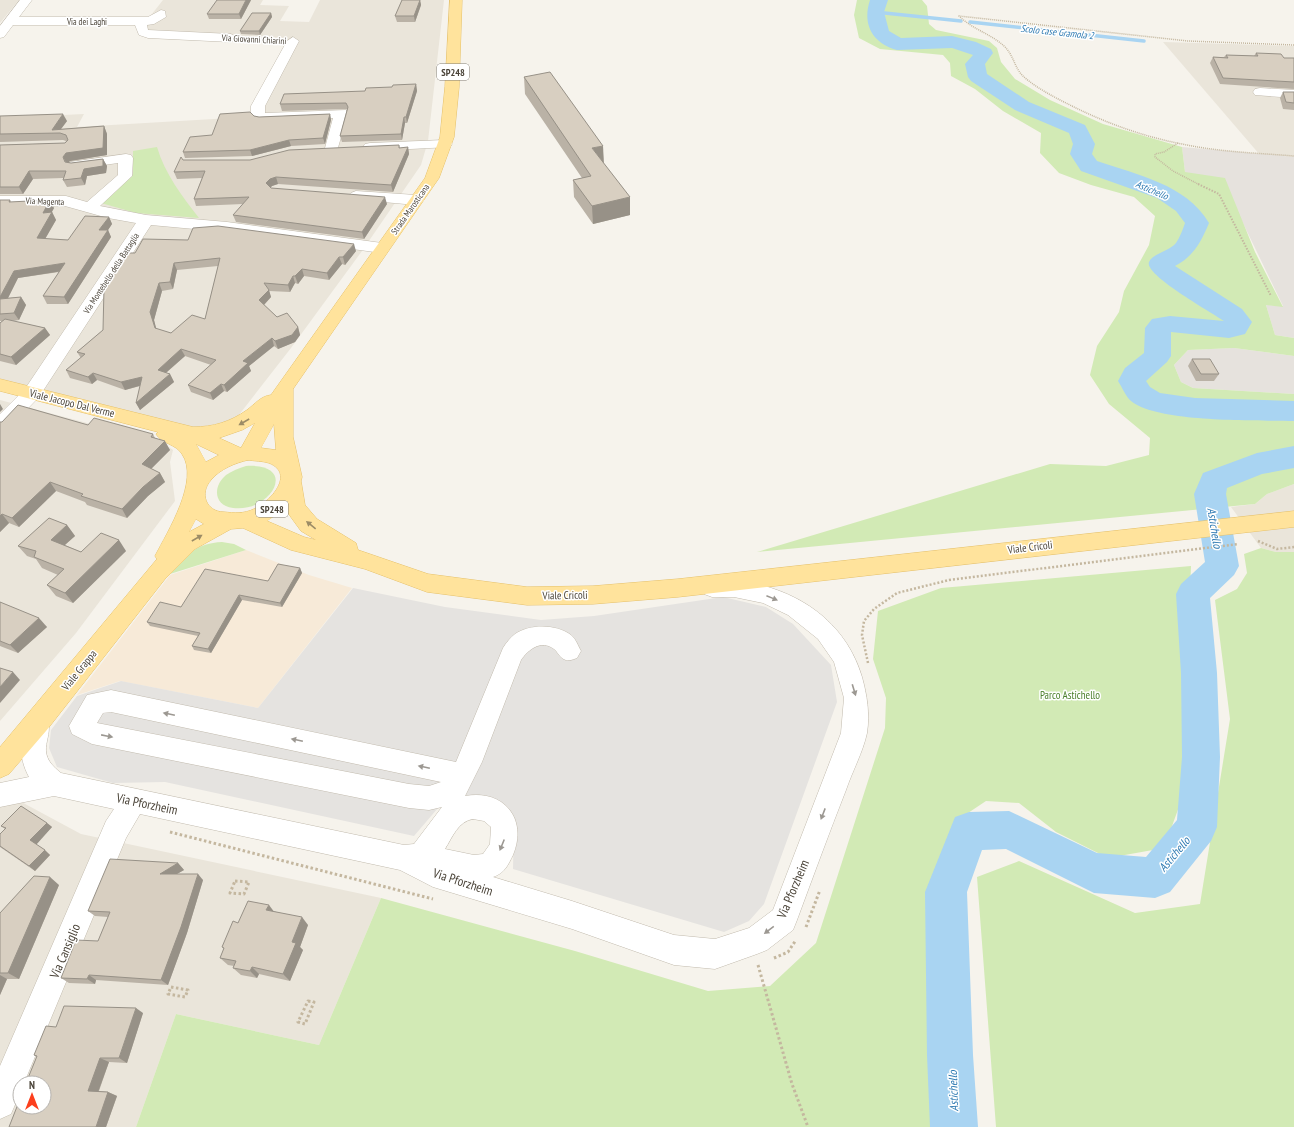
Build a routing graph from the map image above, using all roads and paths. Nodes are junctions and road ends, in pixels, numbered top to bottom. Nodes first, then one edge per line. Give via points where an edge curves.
1 (26, 0) edge
2 (456, 0) edge
3 (160, 14) dead end
4 (9, 21) junction
5 (142, 21) junction
6 (0, 34) edge
7 (231, 38) joint
8 (293, 41) joint
9 (1294, 45) edge
10 (1260, 92) dead end
11 (1294, 94) edge
12 (1179, 143) junction
13 (444, 144) junction
14 (1294, 156) edge
15 (75, 165) edge
16 (339, 195) edge
17 (416, 200) junction
18 (0, 201) edge
19 (89, 208) junction
20 (146, 220) junction
21 (382, 248) junction
22 (1271, 296) dead end
23 (0, 385) edge
24 (284, 388) junction
25 (32, 393) junction
26 (144, 422) junction
27 (0, 425) edge
28 (193, 434) junction
29 (242, 454) junction
30 (290, 475) junction
31 (196, 486) junction
32 (1294, 519) edge
33 (235, 521) junction
34 (1294, 528) edge
35 (1246, 536) junction
36 (1176, 542) junction
37 (1294, 547) edge
38 (368, 561) junction
39 (157, 573) junction
40 (678, 588) junction
41 (570, 651) dead end
42 (870, 670) dead end
43 (37, 723) junction
44 (33, 762) junction
45 (1, 764) edge
46 (54, 784) junction
47 (456, 786) junction
48 (0, 795) edge
49 (133, 801) junction
50 (168, 831) dead end
51 (414, 858) junction
52 (235, 881) joint
53 (820, 888) dead end
54 (436, 899) dead end
55 (801, 933) dead end
56 (797, 939) dead end
57 (770, 960) dead end
58 (764, 962) dead end
59 (758, 965) junction
60 (752, 966) dead end
61 (185, 997) joint
62 (298, 1022) joint
63 (0, 1103) edge
64 (808, 1127) edge

1 - 4 street
2 - 13 main road, Strada Marosticana / SP248 via 452,87
3 - 5 street, Via dei Laghi via 156,19
4 - 5 street, Via dei Laghi
4 - 6 street
5 - 7 street, Via Giovanni Chiarini via 141,30 148,34
7 - 8 path, Via Giovanni Chiarini
8 - 13 street, Via Giovanni Chiarini via 258,106 260,117 341,113 325,149
9 - 12 path via 1188,41 959,16 976,30 1009,50 1015,69 1036,86 1116,125 1154,138
10 - 11 street
12 - 14 path via 1203,148
12 - 22 path via 1155,154 1155,157 1173,171 1219,194
13 - 17 main road, Strada Marosticana / SP248 via 432,178
15 - 19 street via 126,158 125,176
16 - 17 street
17 - 21 main road, Strada Marosticana / SP248
18 - 19 street, Via Magenta via 66,201
19 - 20 street, Via Magenta
20 - 21 street, Via Montebello della Battaglia via 227,227
20 - 25 street, Via Montebello della Battaglia
21 - 24 main road, Strada Marosticana / SP248
23 - 25 main road, Viale Jacopo Dal Verme
24 -> 28 main road, Strada Marosticana via 254,416 241,424 218,432
24 - 29 main road, Strada Marosticana / SP248
24 - 30 main road via 283,438
25 - 26 main road, Viale Jacopo Dal Verme
25 - 27 street, Via Montebello della Battaglia
26 - 28 main road, Viale Jacopo Dal Verme
26 - 31 main road, Viale Jacopo Dal Verme via 185,442 197,467
28 - 29 main road, Viale Jacopo Dal Verme
29 - 30 main road via 273,455 282,460
29 - 31 main road via 221,461 208,470
30 - 33 main road, SP248 via 288,493 280,502 270,510
38 -> 30 main road, Viale Cricoli via 309,525 295,507
31 - 33 main road via 195,503 201,512 211,518
31 - 39 main road, Viale Grappa / SP248 via 189,512
32 - 35 main road, Viale Cricoli
33 - 38 main road, Viale Cricoli via 299,544
39 -> 33 main road, Viale Grappa / SP248 via 188,543
34 - 35 main road, Viale Cricoli
35 - 36 main road, Viale Cricoli
35 - 36 path
35 - 37 path via 1277,549
36 - 40 main road, Viale Cricoli via 767,577
36 - 42 path via 949,580 897,592 864,620 862,635
38 - 40 main road, Viale Cricoli via 427,583 528,596
39 - 43 main road, Viale Grappa / SP248
40 -> 51 street, Via Pforzheim via 734,588 773,598 796,608 826,632 845,659 856,698 854,733 783,920 757,940 715,954 674,950 572,915 433,873
41 - 47 street via 567,644 558,639 542,636 524,640 512,654 469,762
43 - 44 street via 32,745
43 - 45 main road, Viale Grappa / SP248
44 - 45 street via 14,758
44 - 46 street, Via Pforzheim via 43,777
46 - 48 street, Via Pforzheim
46 - 49 street, Via Pforzheim
47 -> 47 street via 111,701 96,703 81,726 92,733 409,796 429,799 444,795
47 - 51 street via 419,838
49 - 51 street, Via Pforzheim
49 - 63 street, Via Cansiglio via 116,830
50 - 54 path
52 - 52 path via 249,882 244,894 230,893
53 - 55 path via 810,920
56 - 57 path via 788,952
58 - 59 path
59 - 60 path
59 - 64 path via 792,1084
61 - 61 path via 174,995 168,994 171,987 188,990
62 - 62 path via 308,1001 314,1002 305,1024

